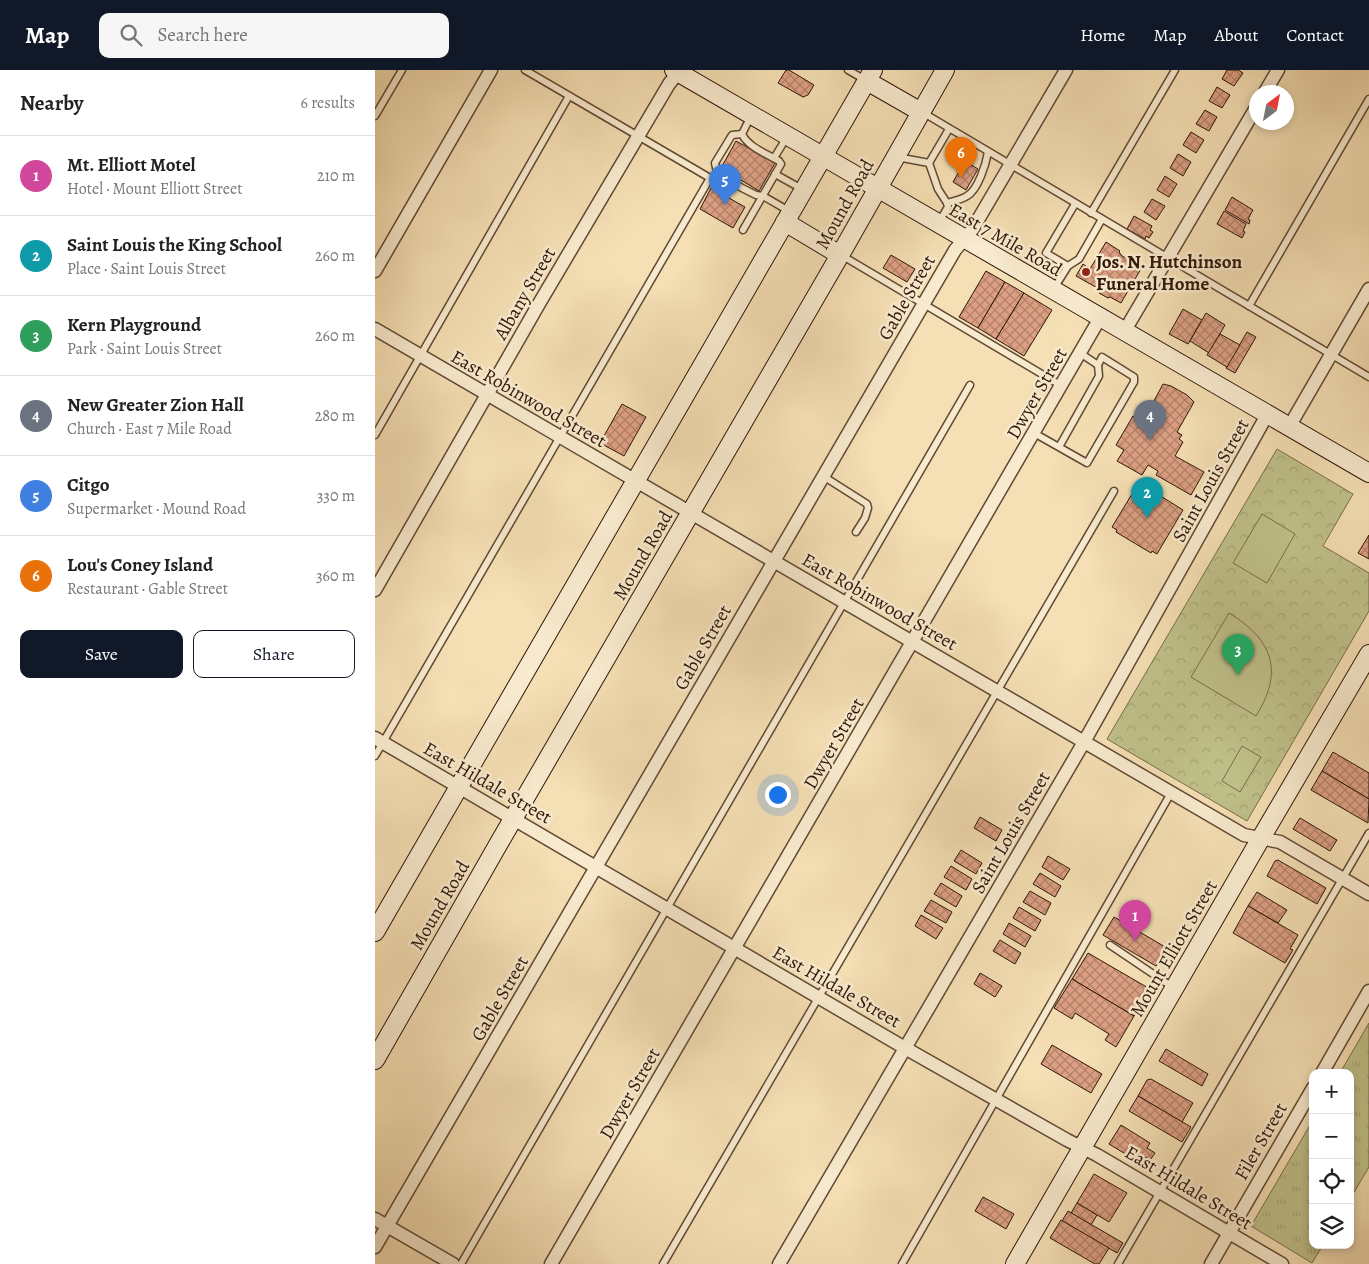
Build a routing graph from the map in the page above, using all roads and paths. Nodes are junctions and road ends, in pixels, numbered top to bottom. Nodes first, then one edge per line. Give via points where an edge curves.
1 (402, 70) edge
2 (491, 70) edge
3 (525, 70) edge
4 (848, 70) edge
5 (945, 70) edge
6 (1066, 70) edge
7 (1175, 70) edge
8 (1278, 70) edge
9 (677, 71) edge
10 (870, 75) edge
11 (1269, 85) edge
12 (569, 96) junction
13 (1369, 100) edge
14 (921, 112) junction
15 (751, 115) junction
16 (375, 116) edge
17 (1249, 120) edge
18 (949, 129) junction
19 (742, 134) junction
20 (638, 136) junction
21 (787, 136) junction
22 (988, 152) junction
23 (823, 156) junction
24 (895, 156) junction
25 (775, 158) junction
26 (929, 163) junction
27 (1010, 166) junction
28 (775, 174) junction
29 (878, 188) junction
30 (803, 190) junction
31 (763, 196) junction
32 (947, 203) junction
33 (1075, 204) junction
34 (1091, 213) junction
35 (787, 217) junction
36 (1102, 219) junction
37 (938, 223) junction
38 (743, 230) dead end
39 (964, 239) junction
40 (840, 254) junction
41 (1167, 258) junction
42 (1068, 266) junction
43 (375, 271) edge
44 (1369, 289) edge
45 (1053, 291) junction
46 (924, 304) junction
47 (1249, 306) junction
48 (1100, 318) junction
49 (375, 330) edge
50 (1124, 332) junction
51 (1080, 353) junction
52 (1331, 354) junction
53 (421, 356) junction
54 (1098, 365) junction
55 (1369, 377) edge
56 (970, 385) dead end
57 (1062, 386) junction
58 (487, 395) junction
59 (1267, 415) junction
60 (1289, 427) junction
61 (1034, 433) junction
62 (375, 435) edge
63 (560, 438) junction
64 (1059, 447) junction
65 (1369, 473) edge
66 (823, 476) junction
67 (635, 480) junction
68 (1113, 491) dead end
69 (691, 512) junction
70 (856, 532) dead end
71 (775, 561) junction
72 (375, 590) edge
73 (845, 602) junction
74 (913, 642) junction
75 (1369, 654) edge
76 (997, 691) junction
77 (379, 740) edge
78 (1084, 742) junction
79 (375, 756) edge
80 (458, 787) junction
81 (1171, 793) junction
82 (513, 819) junction
83 (1369, 833) edge
84 (1261, 838) junction
85 (596, 867) junction
86 (1343, 879) junction
87 (1369, 894) edge
88 (668, 909) junction
89 (375, 932) edge
90 (1109, 945) dead end
91 (735, 948) junction
92 (1175, 988) junction
93 (1369, 991) edge
94 (818, 996) junction
95 (905, 1048) junction
96 (375, 1060) edge
97 (1324, 1069) edge
98 (1309, 1095) edge
99 (996, 1100) junction
100 (1083, 1148) junction
101 (1160, 1192) junction
102 (375, 1219) edge
103 (387, 1226) junction
104 (1229, 1233) junction
105 (375, 1247) edge
106 (453, 1264) edge
107 (461, 1264) edge
108 (551, 1264) edge
109 (663, 1264) edge
110 (779, 1264) edge
111 (902, 1264) edge
112 (1015, 1264) edge
113 (1118, 1264) edge
114 (1211, 1264) edge
115 (1282, 1264) edge

1 - 16 lane
2 - 43 street
3 - 12 lane
4 - 10 lane
5 - 14 main road, Mound Road
6 - 27 street, Gable Street
7 - 34 lane
8 - 11 street
9 - 15 main road, East 7 Mile Road
9 - 20 street, Albany Street
10 - 14 main road
10 - 23 main road
12 - 20 lane
12 - 53 lane
13 - 47 lane
14 - 18 lane
14 - 24 main road, Mound Road
15 - 19 lane
15 - 21 main road, East 7 Mile Road
17 - 41 street
18 - 22 lane
18 - 26 lane
19 - 25 lane via 748,145
19 - 31 lane via 732,135 715,163 717,172
20 - 58 street, Albany Street
20 - 63 lane via 710,178
21 - 23 main road, East 7 Mile Road
21 - 25 lane
22 - 27 lane
22 - 32 lane via 986,166 972,192
23 - 29 main road, East 7 Mile Road
23 - 30 main road
24 - 26 lane
24 - 29 main road, Mound Road
25 - 28 lane via 781,164
26 - 32 lane
27 - 33 lane
27 - 39 street, Gable Street
28 - 30 lane
28 - 31 lane
29 - 37 main road, East 7 Mile Road
29 - 40 main road, Mound Road
30 - 35 main road
31 - 35 lane
31 - 38 lane
32 - 37 lane via 948,207
33 - 34 lane
33 - 42 lane via 1047,253
34 - 36 lane
35 - 40 main road
35 - 67 main road
36 - 41 lane
36 - 42 lane via 1079,259
37 - 39 main road, East 7 Mile Road
39 - 45 main road, East 7 Mile Road
39 - 46 street, Gable Street
40 - 46 lane
40 - 69 main road, Mound Road
41 - 47 lane
41 - 50 street
42 - 45 lane
44 - 52 street
45 - 48 main road, East 7 Mile Road
46 - 57 lane
46 - 66 street, Gable Street
47 - 52 lane
48 - 50 main road, East 7 Mile Road
48 - 51 street, Dwyer Street
49 - 53 street, East Robinwood Street
50 - 59 main road, East 7 Mile Road
51 - 54 lane
51 - 57 street, Dwyer Street
52 - 55 lane
52 - 60 street
53 - 58 street, East Robinwood Street
53 - 62 lane
54 - 64 lane via 1099,376
54 - 64 lane via 1102,358 1134,377 1134,382 1087,463
56 - 73 lane
57 - 61 street, Dwyer Street
58 - 63 street, East Robinwood Street
58 - 72 street, Albany Street
59 - 60 main road, East 7 Mile Road
59 - 78 street, Saint Louis Street
60 - 65 main road, East 7 Mile Road
61 - 64 lane
61 - 74 street, Dwyer Street
63 - 67 street, East Robinwood Street
63 - 77 lane
66 - 70 lane via 867,504 865,518
66 - 71 street, Gable Street
67 - 69 street, East Robinwood Street
67 - 80 main road
68 - 76 lane
69 - 71 street, East Robinwood Street
69 - 82 main road, Mound Road
71 - 73 street, East Robinwood Street
71 - 85 street, Gable Street
73 - 74 street, East Robinwood Street
73 - 88 lane
74 - 76 street, East Robinwood Street
74 - 91 street, Dwyer Street
75 - 84 main road, Mount Elliott Street
76 - 78 street, East Robinwood Street
76 - 94 lane
77 - 79 lane
77 - 80 street, East Hildale Street
78 - 81 street, East Robinwood Street
78 - 95 street, Saint Louis Street
80 - 82 street, East Hildale Street
80 - 89 main road
81 - 84 street, East Robinwood Street via 1244,835
81 - 99 lane
82 - 85 street, East Hildale Street
82 - 96 main road, Mound Road
83 - 86 lane
84 - 86 street, East Robinwood Street via 1280,842
84 - 92 main road, Mount Elliott Street
85 - 88 street, East Hildale Street
85 - 103 street, Gable Street
86 - 87 street, East Robinwood Street
86 - 101 lane
88 - 91 street, East Hildale Street
88 - 107 lane
90 - 92 lane
91 - 94 street, East Hildale Street
91 - 108 street, Dwyer Street
92 - 100 main road, Mount Elliott Street
93 - 97 street
94 - 95 street, East Hildale Street
94 - 109 lane
95 - 99 street, East Hildale Street
95 - 110 street, Saint Louis Street
98 - 104 street, Filer Street
99 - 100 street, East Hildale Street
99 - 111 lane
100 - 101 street, East Hildale Street
100 - 112 main road, Mount Elliott Street
101 - 104 street, East Hildale Street
101 - 113 lane
102 - 103 street
103 - 105 street, Gable Street
103 - 106 street
104 - 114 street, Filer Street
104 - 115 street, East Hildale Street

